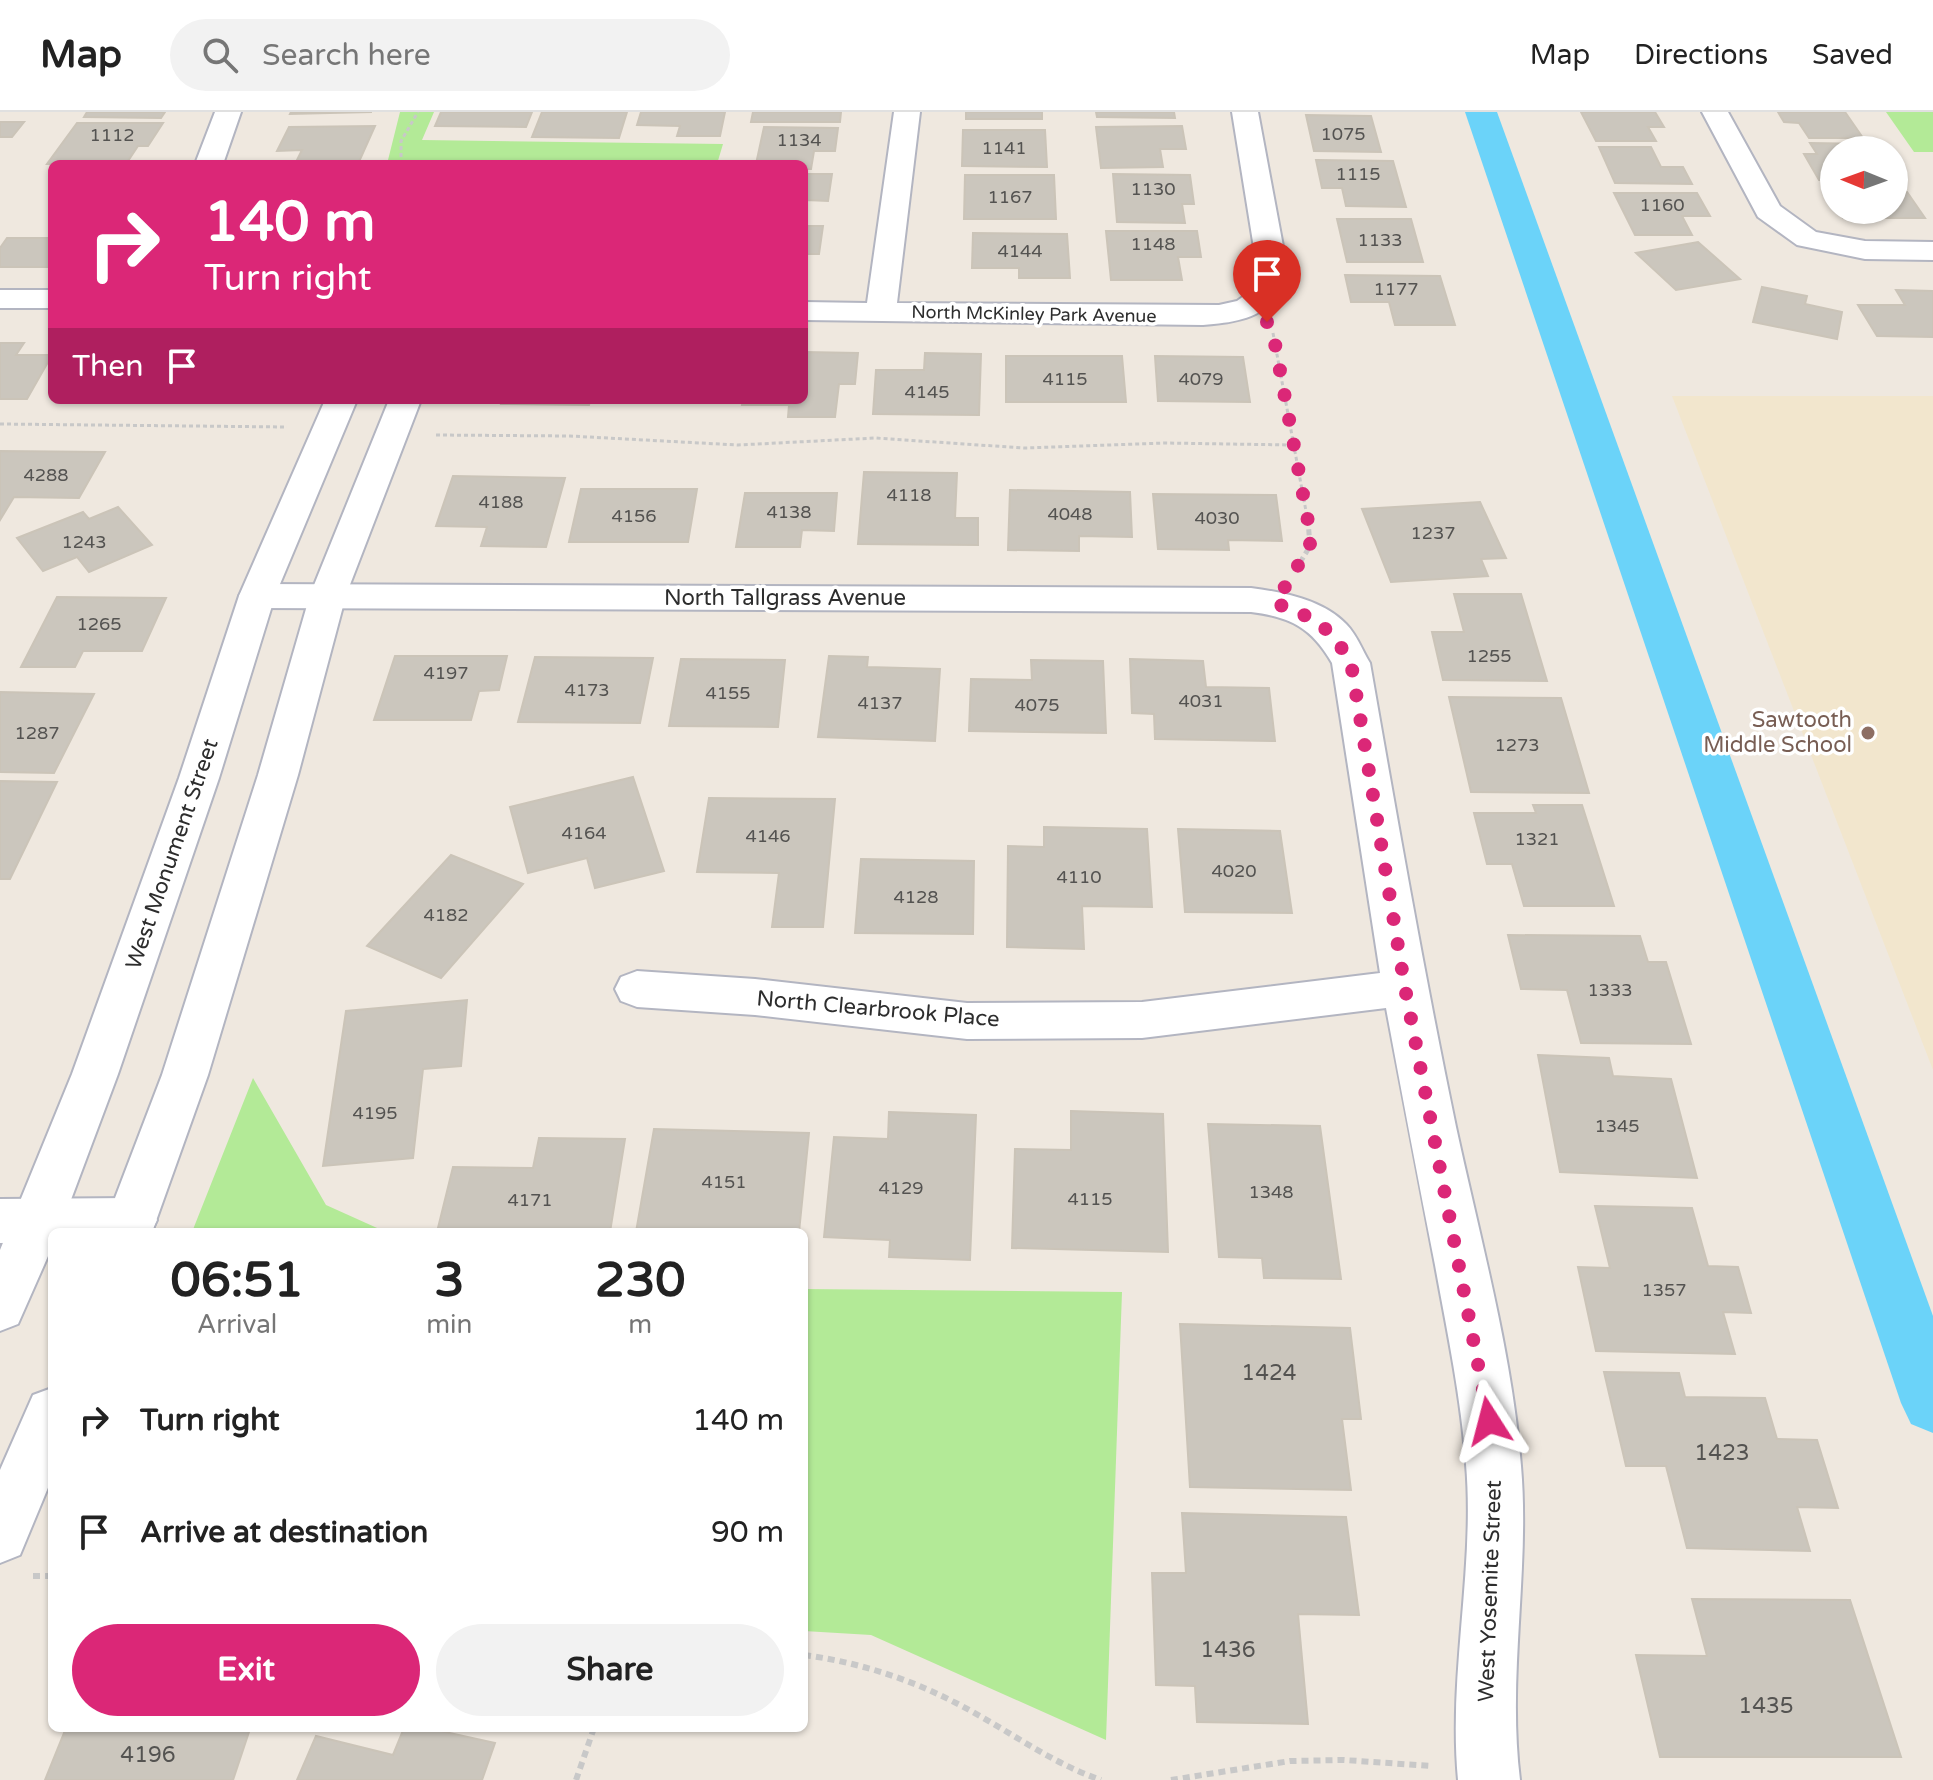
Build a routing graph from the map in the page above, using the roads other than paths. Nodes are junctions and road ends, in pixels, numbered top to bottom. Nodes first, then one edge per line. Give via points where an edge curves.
1 (228, 112) edge
2 (907, 112) edge
3 (1245, 112) edge
4 (1715, 112) edge
5 (210, 160) edge
6 (1933, 251) edge
7 (0, 299) edge
8 (48, 299) edge
9 (808, 311) edge
10 (881, 312) junction
11 (403, 404) edge
12 (335, 414) edge
13 (328, 595) junction
14 (257, 596) junction
15 (1292, 609) joint
16 (1405, 988) junction
17 (637, 989) dead end
18 (19, 1221) edge
19 (129, 1226) edge
20 (0, 1308) edge
21 (48, 1422) edge
22 (0, 1535) edge
23 (1488, 1775) edge

1 - 5 street
2 - 10 street
3 - 10 street, North McKinley Park Avenue via 1273,273 1263,311
4 - 6 street via 1768,211 1807,239 1865,250
7 - 8 street
9 - 10 street, North McKinley Park Avenue
11 - 13 street
12 - 14 street, West Monument Street
13 - 14 street, North Tallgrass Avenue
13 - 15 street, North Tallgrass Avenue
13 - 19 street via 185,1075
14 - 18 street, West Monument Street via 95,1074
15 - 16 street, West Yosemite Street via 1334,634 1351,663
16 - 17 street, North Clearbrook Place via 1142,1020 967,1021
16 - 23 street, West Yosemite Street via 1486,1397 1494,1467
18 - 19 street
18 - 20 street, West Monument Street
21 - 22 street

